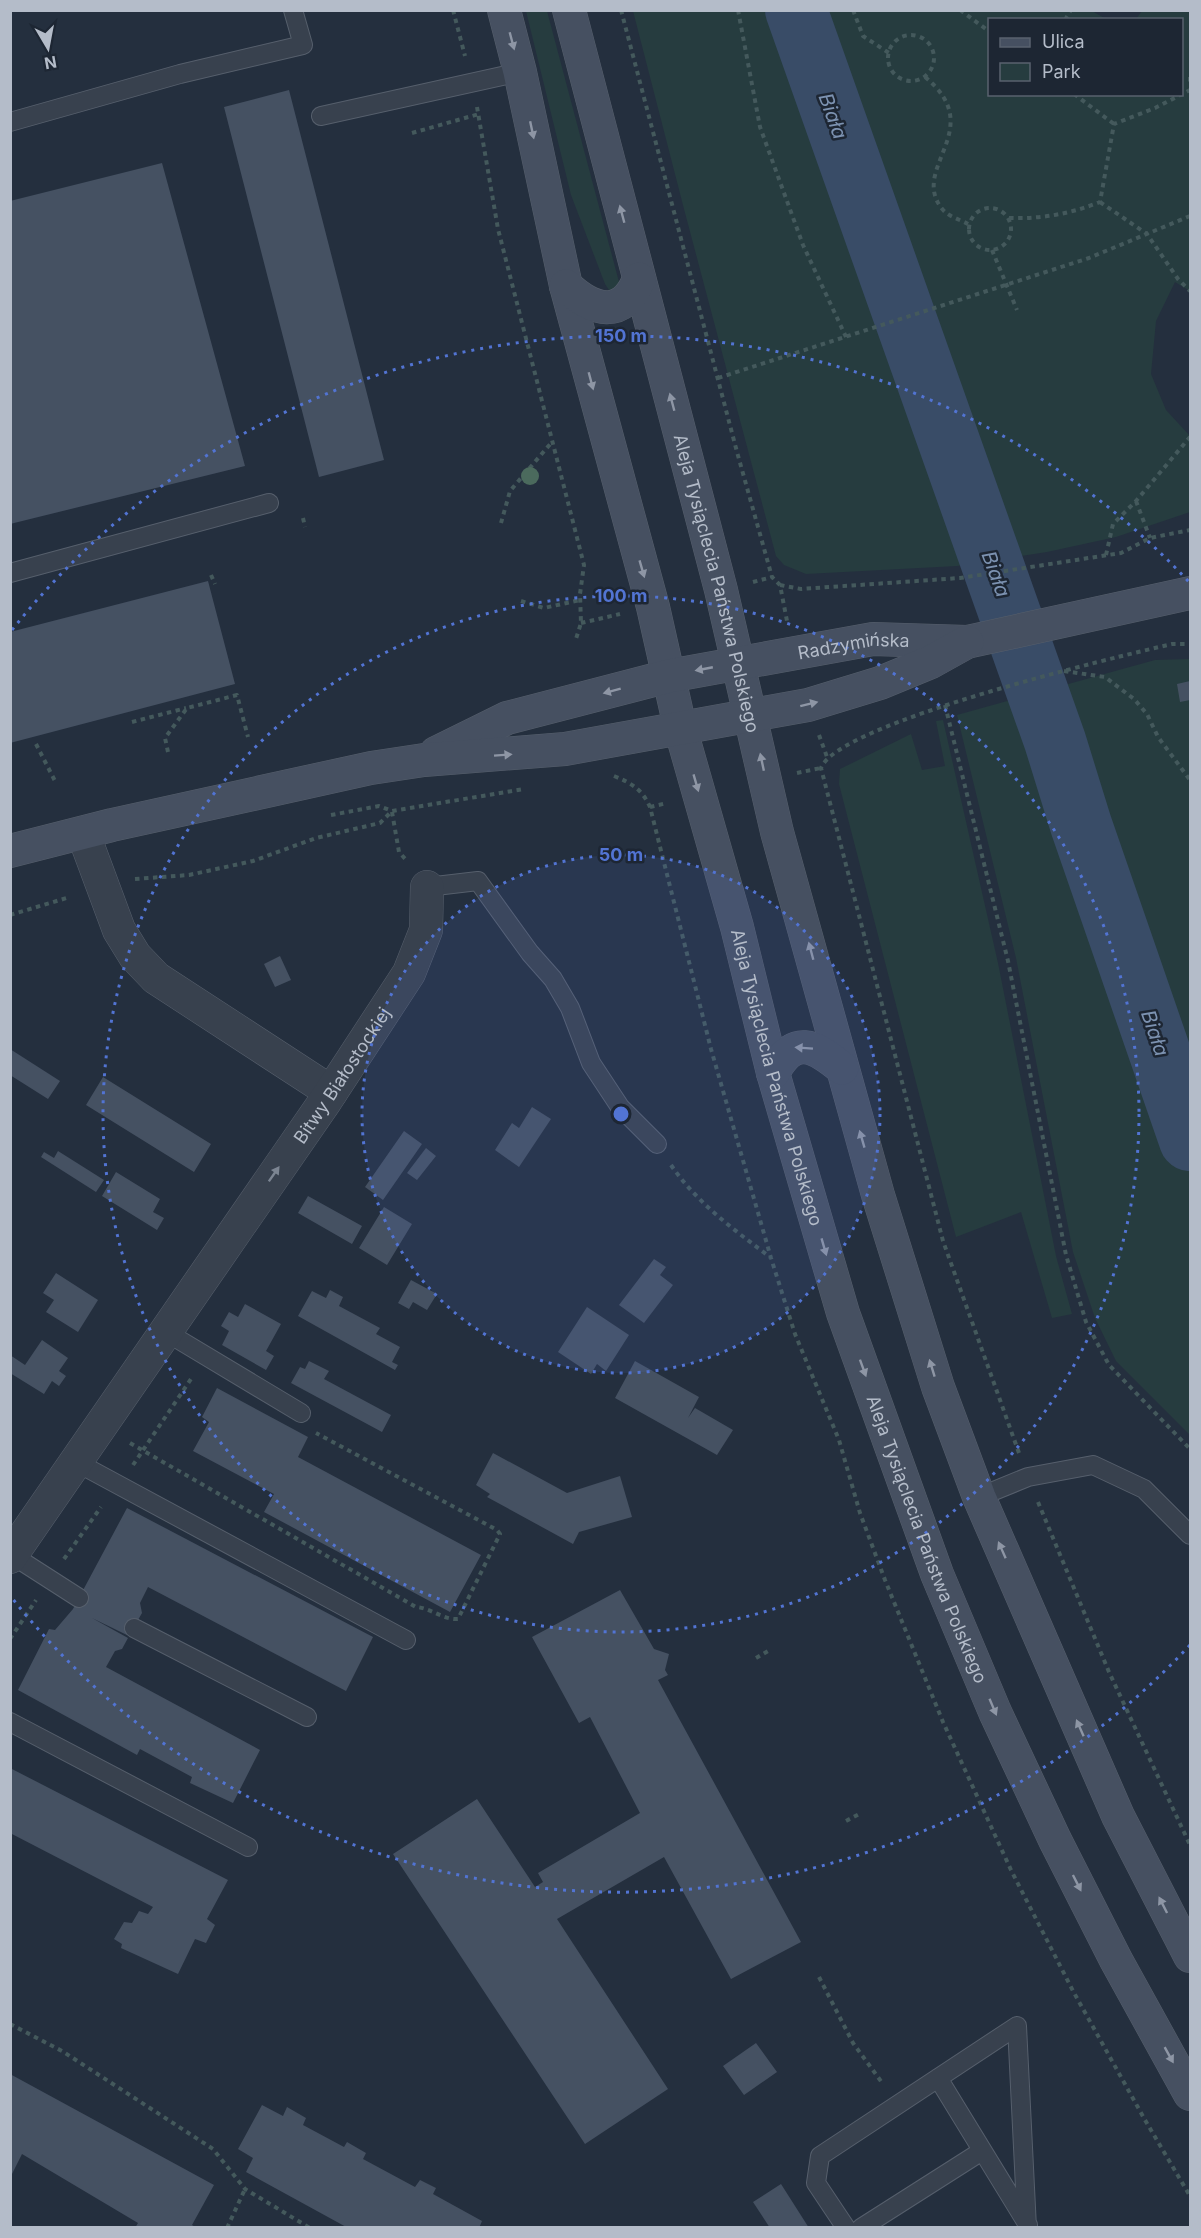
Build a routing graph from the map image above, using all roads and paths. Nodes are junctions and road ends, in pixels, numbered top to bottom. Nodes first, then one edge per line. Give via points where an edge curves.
1 (293, 10) edge
2 (453, 10) edge
3 (504, 10) edge
4 (569, 10) edge
5 (621, 10) edge
6 (738, 10) edge
7 (853, 10) edge
8 (960, 10) edge
9 (988, 31) edge
10 (889, 52) junction
11 (520, 72) junction
12 (925, 77) junction
13 (1191, 77) edge
14 (1191, 82) edge
15 (472, 83) junction
16 (1077, 96) edge
17 (1179, 96) edge
18 (479, 114) junction
19 (321, 116) dead end
20 (10, 122) edge
21 (1114, 124) junction
22 (412, 133) dead end
23 (1100, 202) junction
24 (1191, 216) edge
25 (1009, 218) junction
26 (968, 224) junction
27 (1147, 234) junction
28 (992, 250) junction
29 (639, 279) junction
30 (1006, 284) junction
31 (566, 286) junction
32 (1191, 291) edge
33 (1017, 310) dead end
34 (846, 337) junction
35 (718, 378) junction
36 (1191, 437) edge
37 (553, 442) junction
38 (1136, 501) junction
39 (269, 503) dead end
40 (303, 518) dead end
41 (501, 523) dead end
42 (305, 527) dead end
43 (1191, 530) edge
44 (1150, 538) junction
45 (1106, 555) junction
46 (10, 573) edge
47 (212, 575) dead end
48 (215, 584) dead end
49 (1191, 593) edge
50 (580, 600) junction
51 (521, 601) dead end
52 (973, 641) junction
53 (576, 642) dead end
54 (1191, 644) edge
55 (739, 662) junction
56 (1060, 671) junction
57 (669, 676) junction
58 (945, 705) junction
59 (187, 708) junction
60 (751, 715) junction
61 (132, 722) dead end
62 (680, 727) junction
63 (248, 737) dead end
64 (36, 744) dead end
65 (168, 752) dead end
66 (424, 760) junction
67 (1191, 780) edge
68 (56, 783) dead end
69 (530, 788) dead end
70 (392, 812) junction
71 (83, 833) junction
72 (10, 852) edge
73 (127, 879) dead end
74 (427, 887) junction
75 (842, 1068) junction
76 (773, 1073) junction
77 (329, 1096) junction
78 (657, 1144) joint
79 (771, 1258) dead end
80 (166, 1332) junction
81 (302, 1413) joint
82 (101, 1426) junction
83 (1191, 1449) edge
84 (76, 1462) junction
85 (1028, 1477) junction
86 (979, 1497) junction
87 (1191, 1535) edge
88 (11, 1556) edge
89 (79, 1598) dead end
90 (134, 1628) dead end
91 (406, 1640) dead end
92 (770, 1650) dead end
93 (756, 1658) dead end
94 (307, 1717) dead end
95 (10, 1722) edge
96 (861, 1813) dead end
97 (846, 1821) dead end
98 (1191, 1845) edge
99 (248, 1847) dead end
100 (1191, 1956) edge
101 (819, 1977) dead end
102 (10, 2024) edge
103 (938, 2078) junction
104 (1191, 2094) edge
105 (898, 2104) junction
106 (982, 2151) junction
107 (245, 2189) junction
108 (1028, 2227) edge
109 (227, 2228) edge
110 (309, 2228) edge
111 (846, 2228) edge
112 (861, 2228) edge

1 - 20 lane via 303,45 180,74
2 - 15 path
3 -> 11 main road, Aleja Tysiąclecia Państwa Polskiego
29 -> 4 main road, Aleja Tysiąclecia Państwa Polskiego
5 - 35 path
6 - 34 path via 760,127 803,245
7 - 10 path via 863,36
8 - 9 path
10 - 12 path via 890,66 898,78 912,81
10 - 12 path via 895,41 906,35 919,36 929,43 934,54 933,67
11 - 15 lane
11 -> 31 main road, Aleja Tysiąclecia Państwa Polskiego
12 - 26 path via 947,100 951,114 952,130 935,170 936,199 945,212
13 - 14 path
15 - 18 path
15 - 19 lane
16 - 21 path
17 - 21 path
18 - 22 path
18 - 37 path via 498,229
21 - 23 path
23 - 25 path via 1055,216
23 - 27 path
24 - 27 path
25 - 26 path via 999,209 987,207 975,213
25 - 28 path via 1012,230 1008,241
26 - 28 path via 969,236 976,246
27 - 30 path via 1089,258
27 - 32 path
28 - 30 path
29 - 31 main road via 633,295 605,309 579,298
55 -> 29 main road, Aleja Tysiąclecia Państwa Polskiego
30 - 33 path
30 - 34 path
31 -> 57 main road, Aleja Tysiąclecia Państwa Polskiego
34 - 35 path
35 - 45 path via 772,577 780,585 801,589 960,578
36 - 38 path
37 - 41 path via 510,491
37 - 50 path via 584,565
38 - 44 path
38 - 45 path via 1113,524
39 - 46 lane
40 - 42 path
43 - 44 path
44 - 45 path via 1121,553
47 - 48 path
49 - 52 main road, Radzymińska
50 - 51 path via 544,608
50 - 53 path via 581,623
52 - 55 main road, Radzymińska via 873,639
60 -> 52 main road, Radzymińska via 808,705 880,683
54 - 56 path via 1172,644
55 -> 57 main road, Radzymińska
55 - 60 main road, Aleja Tysiąclecia Państwa Polskiego
56 - 58 path
56 - 67 path via 1105,677 1134,699
57 - 62 main road, Aleja Tysiąclecia Państwa Polskiego
57 -> 66 main road via 507,718
58 - 83 path via 1008,961 1066,1255 1086,1322 1109,1365
58 - 85 path via 877,730 827,757 821,768 943,1241
59 - 61 path
59 - 63 path via 237,695
59 - 65 path via 165,738
60 - 62 main road, Radzymińska
75 -> 60 main road, Aleja Tysiąclecia Państwa Polskiego via 777,832
66 -> 62 main road via 565,749
62 -> 76 main road, Aleja Tysiąclecia Państwa Polskiego via 737,927
64 - 68 path
66 - 71 main road via 333,776
69 - 70 path
70 - 73 path via 380,823 316,838 253,861 189,875
70 - 74 path via 399,852
71 - 72 main road
71 - 77 street via 119,930 135,956 156,978
74 - 77 street, Bitwy Białostockiej via 426,930 409,973
74 - 78 lane via 478,880 553,979 570,1008 591,1063 620,1107
75 -> 76 main road via 822,1051 795,1047 781,1058
86 -> 75 main road, Aleja Tysiąclecia Państwa Polskiego via 934,1376
76 -> 104 main road, Aleja Tysiąclecia Państwa Polskiego via 843,1313 937,1574 1055,1840
80 -> 77 street, Bitwy Białostockiej
78 - 79 path via 708,1209
80 - 81 lane
80 - 82 street, Bitwy Białostockiej
81 - 82 path via 315,1432 497,1530 500,1538 458,1619 416,1607
82 - 84 street, Bitwy Białostockiej
84 - 88 street, Bitwy Białostockiej
84 - 91 lane
85 - 86 lane
85 - 87 lane via 1093,1465 1144,1489
85 - 98 path via 1109,1672
100 -> 86 main road, Aleja Tysiąclecia Państwa Polskiego via 1118,1816
88 - 89 lane
90 - 94 lane
92 - 93 path
95 - 99 lane
96 - 97 path
101 - 105 path via 853,2043
102 - 107 path via 62,2051 213,2149
103 - 105 lane
103 - 106 lane
103 - 108 lane via 1017,2026
105 - 111 lane via 820,2156 816,2183
106 - 108 lane
106 - 112 lane
107 - 109 path
107 - 110 path

